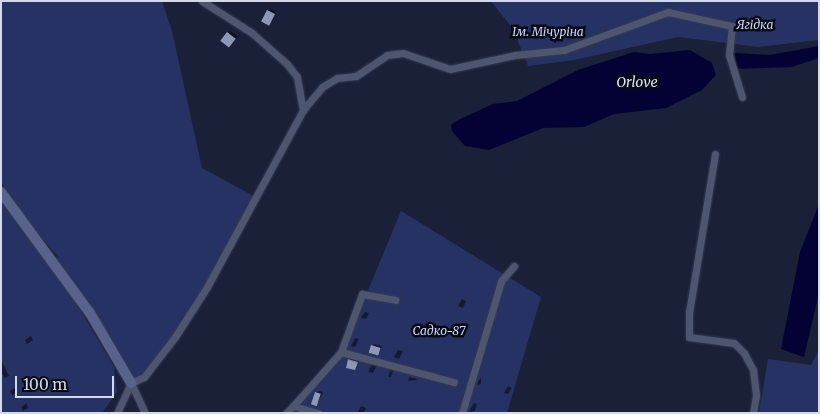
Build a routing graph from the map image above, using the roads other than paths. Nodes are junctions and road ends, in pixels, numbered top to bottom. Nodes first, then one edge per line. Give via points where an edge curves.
1 (202, 1) edge
2 (742, 97) dead end
3 (303, 110) junction
4 (715, 154) dead end
5 (1, 192) edge
6 (514, 266) dead end
7 (395, 300) dead end
8 (340, 352) junction
9 (454, 382) dead end
10 (131, 383) junction
11 (293, 406) junction
12 (117, 413) edge
13 (145, 413) edge
14 (286, 413) edge
15 (318, 413) edge
16 (462, 413) edge
17 (753, 413) edge

1 - 3 street via 252,33 287,64 297,77
2 - 3 street via 729,55 732,26 668,12 564,50 515,54 450,69 403,53 387,55 356,76 337,78 322,87
3 - 10 street via 200,300 157,362 144,377
4 - 17 street via 689,312 689,337 734,343 744,353 753,370 756,395
5 - 10 street via 90,313
6 - 16 street via 500,281
7 - 8 street via 362,294
8 - 9 street
8 - 11 street
10 - 12 street
10 - 13 street
11 - 14 street
11 - 15 street

